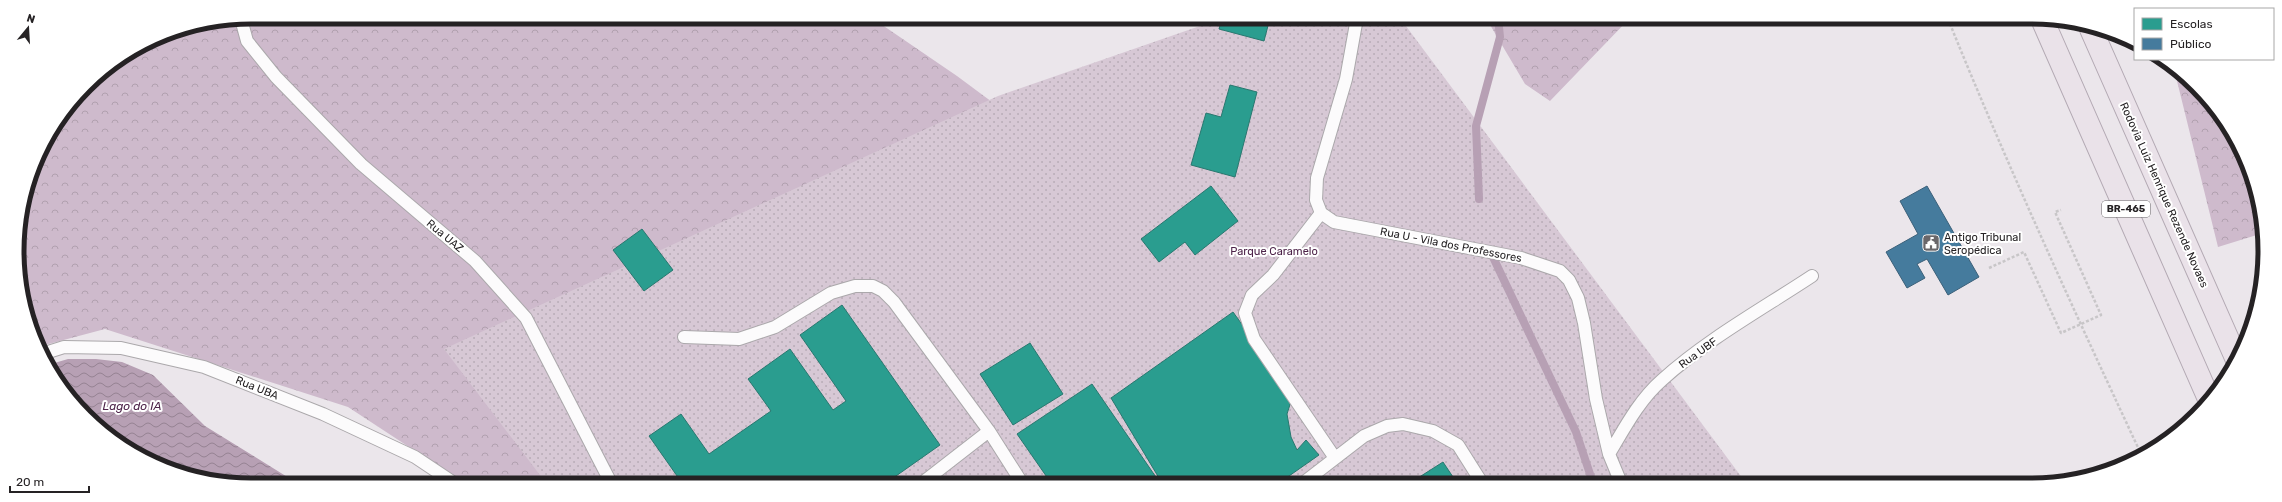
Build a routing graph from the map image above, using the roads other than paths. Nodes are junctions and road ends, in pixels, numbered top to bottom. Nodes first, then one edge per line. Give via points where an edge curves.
1 (242, 24) edge
2 (1356, 24) edge
3 (2044, 24) edge
4 (2094, 33) edge
5 (1321, 213) junction
6 (1812, 276) dead end
7 (684, 337) dead end
8 (48, 352) edge
9 (2234, 353) edge
10 (2207, 394) edge
11 (989, 431) junction
12 (1610, 454) junction
13 (1335, 458) junction
14 (446, 478) edge
15 (608, 478) edge
16 (928, 478) edge
17 (1019, 478) edge
18 (1309, 478) edge
19 (1479, 478) edge
20 (1619, 478) edge

1 - 15 lane, Rua UAZ via 247,41 276,77 361,164 475,261 526,318
2 - 5 lane via 1346,79 1317,178 1316,200
3 - 10 highway, BR-465
4 - 9 highway, Rodovia Luiz Henrique Rezende Novaes / BR-465
5 - 12 lane, Rua U - Vila dos Professores via 1334,222 1521,258 1560,272 1569,280 1578,298 1596,399
5 - 13 lane via 1273,275 1252,294 1245,313 1254,339
6 - 12 lane, Rua UBF via 1694,354 1661,380 1630,420
7 - 11 lane via 739,339 775,327 831,293 855,286 873,286 894,302
8 - 14 lane, Rua UBA via 64,347 121,348 204,367 330,417 415,457
11 - 16 lane
11 - 17 lane
12 - 20 lane, Rua U - Vila dos Professores
13 - 18 lane
13 - 19 lane via 1364,436 1387,426 1403,424 1433,431 1458,445

